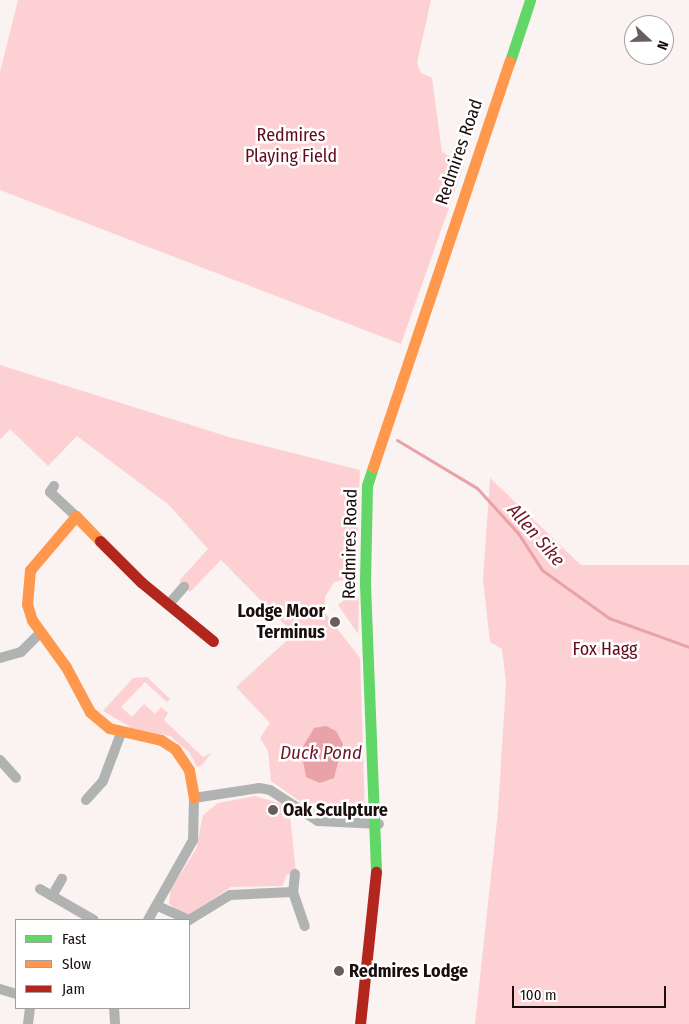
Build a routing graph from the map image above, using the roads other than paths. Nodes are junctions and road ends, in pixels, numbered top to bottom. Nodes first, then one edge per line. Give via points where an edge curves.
1 (530, 0) edge
2 (52, 489) dead end
3 (76, 516) junction
4 (184, 586) dead end
5 (169, 604) junction
6 (41, 632) junction
7 (213, 641) dead end
8 (0, 658) edge
9 (121, 733) junction
10 (0, 760) edge
11 (16, 778) dead end
12 (194, 798) junction
13 (86, 800) dead end
14 (379, 824) junction
15 (295, 874) dead end
16 (62, 879) dead end
17 (40, 889) dead end
18 (293, 892) junction
19 (52, 896) junction
20 (160, 907) junction
21 (92, 919) edge
22 (149, 919) edge
23 (187, 919) edge
24 (190, 919) edge
25 (306, 926) dead end
26 (0, 989) edge
27 (15, 994) edge
28 (30, 1009) edge
29 (114, 1009) edge
30 (28, 1024) edge
31 (116, 1024) edge
32 (360, 1024) edge

1 - 14 street, Redmires Road via 367,486 365,584
2 - 3 street
3 - 5 street
3 - 6 street via 30,570 27,604
4 - 5 street
5 - 7 street
6 - 8 street via 21,652
6 - 9 street via 90,712
9 - 12 street via 161,740 175,749 189,770
9 - 13 street via 104,781
10 - 11 street
12 - 14 street via 259,788 270,790 318,821
12 - 20 street via 193,840 167,883
14 - 32 street, Redmires Road via 378,876
15 - 18 street
16 - 19 street
17 - 19 street
18 - 24 street via 230,895
18 - 25 street
19 - 21 street
20 - 22 street
20 - 23 street
26 - 27 street
28 - 30 street
29 - 31 street

